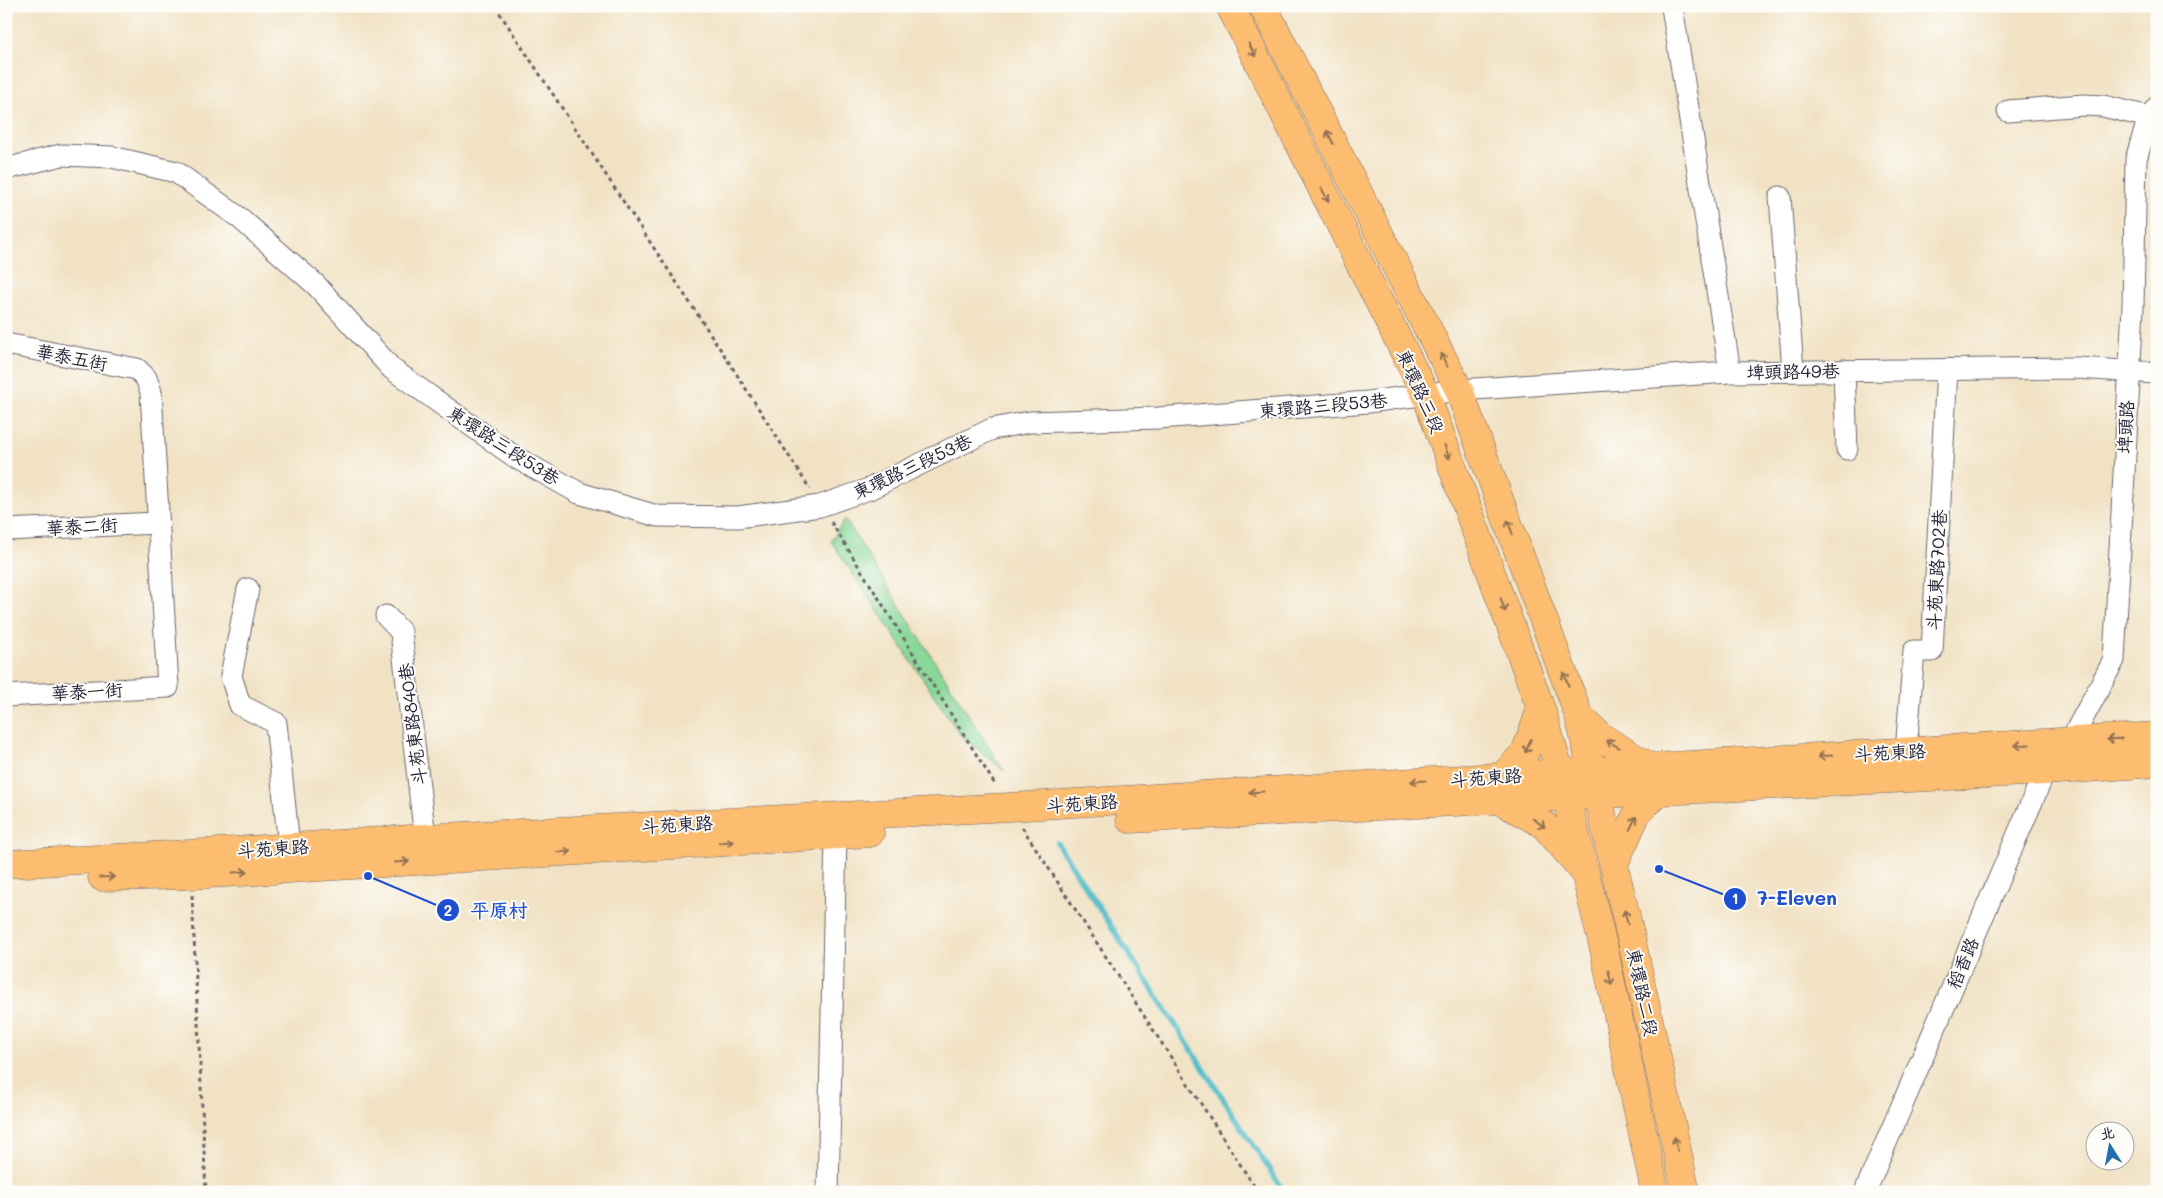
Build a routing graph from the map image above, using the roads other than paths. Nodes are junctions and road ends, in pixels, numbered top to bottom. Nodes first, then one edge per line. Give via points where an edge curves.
1 (1230, 6) edge
2 (1263, 6) edge
3 (1672, 7) edge
4 (2008, 110) dead end
5 (2153, 112) edge
6 (6, 169) edge
7 (1780, 197) dead end
8 (6, 344) edge
9 (1947, 369) junction
10 (1793, 370) junction
11 (1844, 370) junction
12 (2128, 371) junction
13 (1730, 372) junction
14 (2157, 373) edge
15 (1459, 390) junction
16 (1426, 395) junction
17 (1847, 449) dead end
18 (157, 523) junction
19 (6, 530) edge
20 (248, 589) dead end
21 (386, 616) dead end
22 (6, 696) edge
23 (1541, 710) junction
24 (1580, 716) junction
25 (2157, 736) edge
26 (2070, 742) junction
27 (1906, 751) junction
28 (2157, 763) edge
29 (2044, 771) junction
30 (1656, 778) junction
31 (1594, 782) junction
32 (1563, 784) junction
33 (1500, 787) junction
34 (1015, 816) junction
35 (836, 836) junction
36 (425, 838) junction
37 (289, 846) junction
38 (6, 864) edge
39 (1614, 864) junction
40 (1585, 872) junction
41 (6, 879) edge
42 (828, 1192) edge
43 (1655, 1192) edge
44 (1686, 1192) edge
45 (1865, 1192) edge

1 -> 16 main road, 東環路三段
15 -> 2 main road, 東環路三段
3 - 13 street
4 - 5 street via 2084,105
5 - 12 street, 埤頭路 via 2136,159 2133,307
6 - 16 street, 東環路三段53巷 via 61,155 112,157 176,172 242,219 316,285 392,369 515,457 579,493 657,516 738,517 820,506 869,489 992,429 1030,422 1159,418
7 - 10 street
8 - 18 street, 華泰五街 via 137,369 146,378 151,392
9 - 11 street, 埤頭路49巷
9 - 12 street, 埤頭路49巷
9 - 27 street, 斗苑東路702巷 via 1932,652 1914,651
10 - 11 street, 埤頭路49巷
10 - 13 street, 埤頭路49巷
11 - 17 street
12 - 14 street, 埤頭路49巷
12 - 26 street, 埤頭路 via 2114,660
13 - 15 street, 埤頭路49巷
15 - 16 street, 東環路三段53巷
24 -> 15 main road, 東環路三段
16 -> 23 main road, 東環路三段
18 - 19 street, 華泰二街
18 - 22 street, 華泰一街 via 168,686
20 - 37 street via 232,676 240,705 276,723
21 - 36 street, 斗苑東路840巷 via 401,632
23 - 32 main road, 東環路三段
23 -> 33 main road via 1526,753
30 -> 24 main road via 1601,737
24 - 31 main road, 東環路三段
25 -> 26 main road, 斗苑東路
26 -> 27 main road, 斗苑東路
26 - 29 street, 稻香路
27 -> 30 main road, 斗苑東路
28 - 29 main road, 斗苑東路
29 - 30 main road, 斗苑東路
29 - 45 street, 稻香路
30 - 31 main road, 斗苑東路
39 -> 30 main road
31 - 32 main road, 斗苑東路
31 - 39 main road, 東環路二段
32 - 33 main road, 斗苑東路
32 - 40 main road, 東環路二段
33 - 34 main road, 斗苑東路
33 -> 40 main road via 1542,824
34 - 35 main road, 斗苑東路
34 - 36 main road, 斗苑東路
41 -> 35 main road, 斗苑東路 via 191,875
35 - 42 street
36 - 37 main road, 斗苑東路
37 - 38 main road, 斗苑東路
44 -> 39 main road, 東環路二段
40 -> 43 main road, 東環路二段

